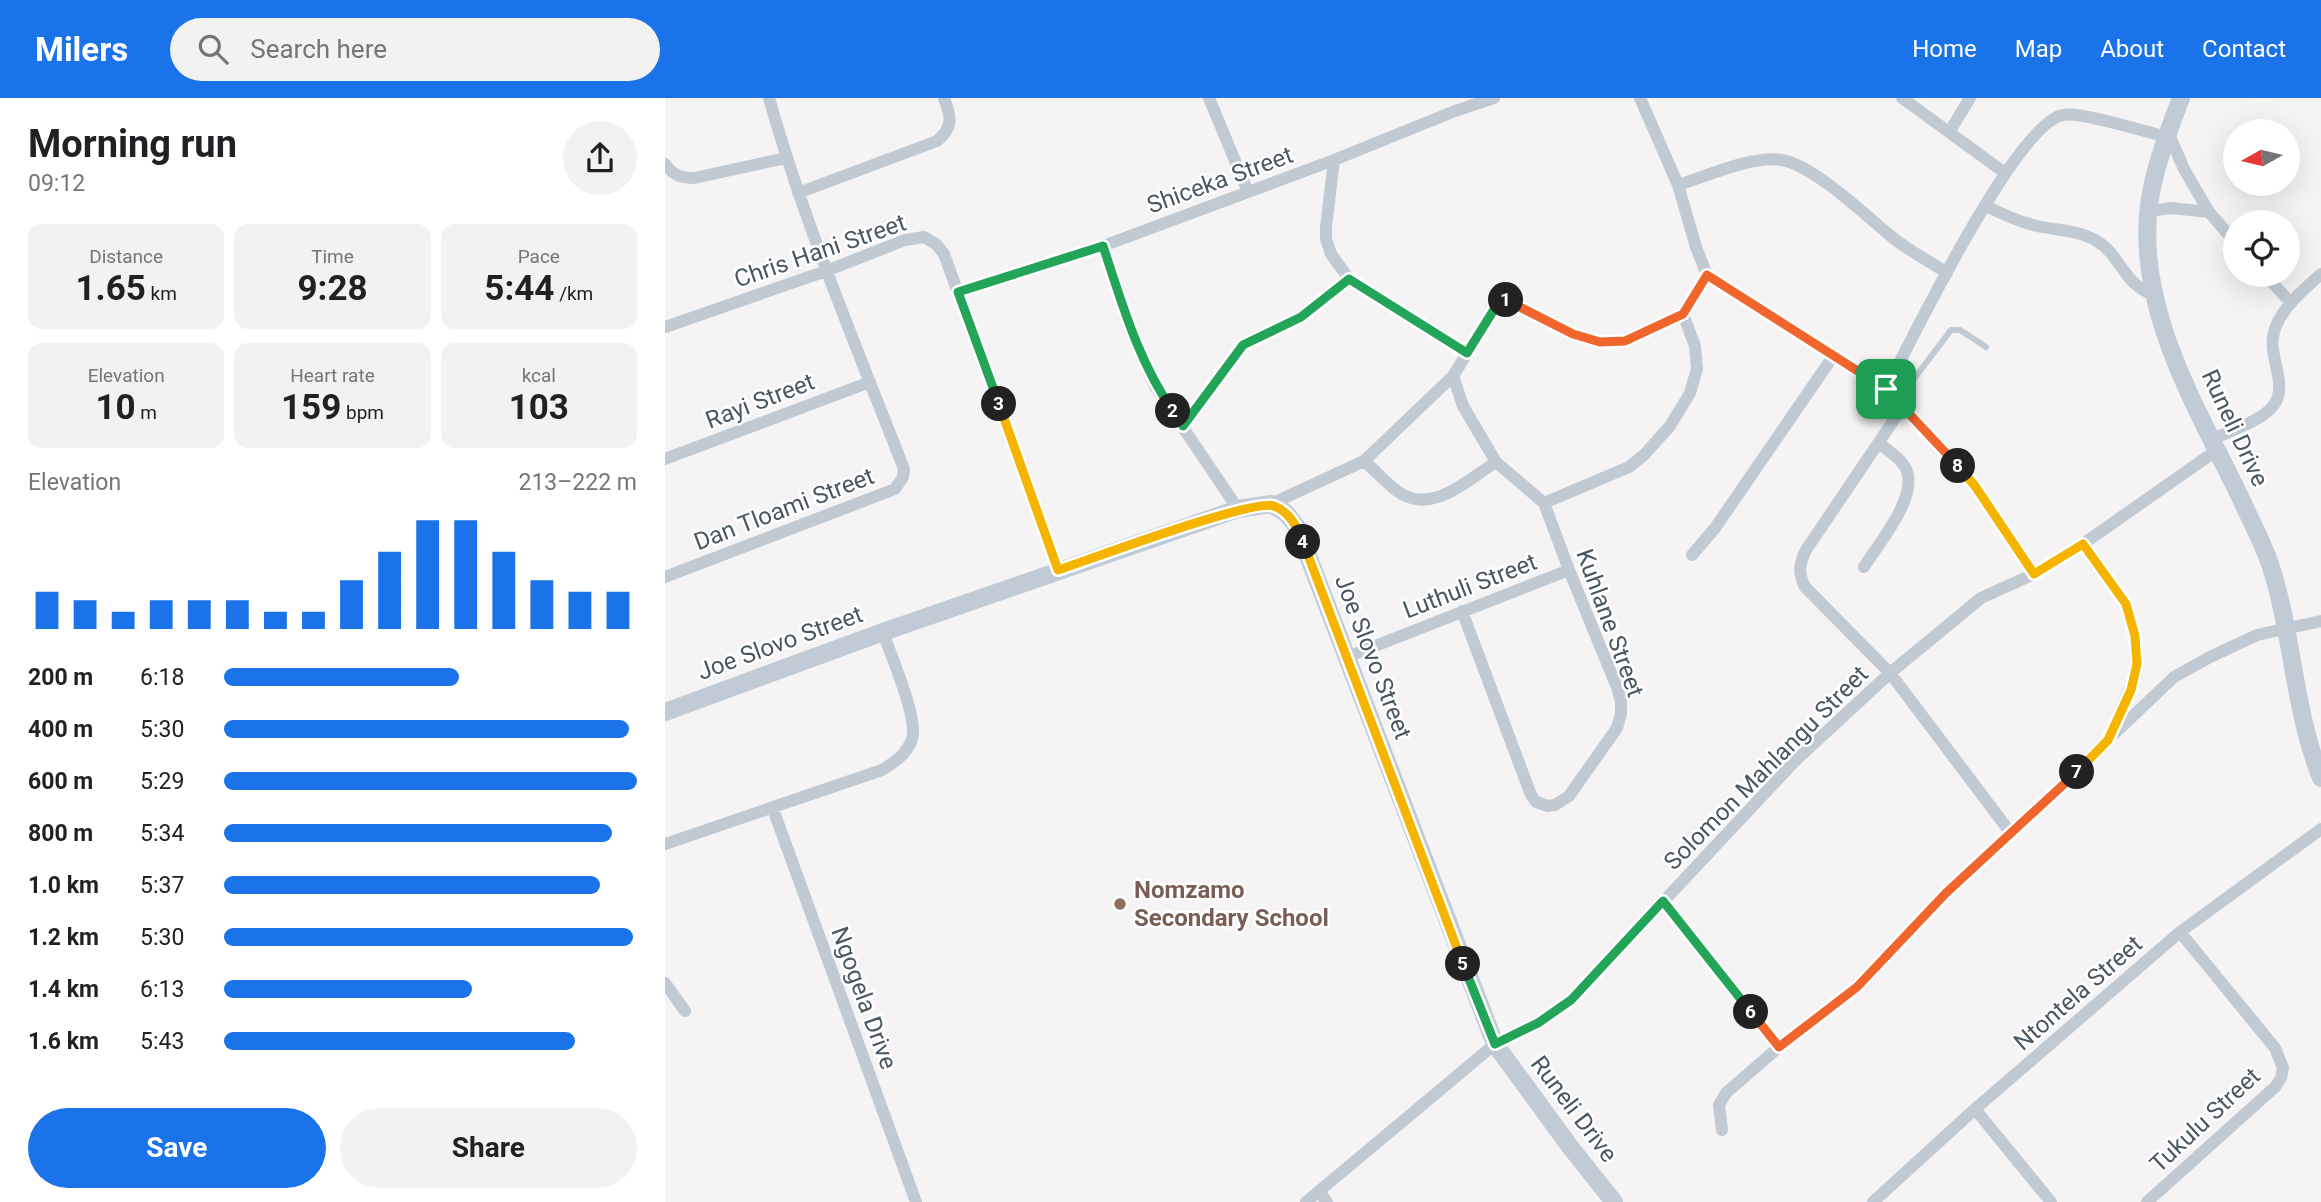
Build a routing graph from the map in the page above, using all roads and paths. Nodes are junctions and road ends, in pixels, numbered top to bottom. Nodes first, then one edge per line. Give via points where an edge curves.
1 (769, 98) edge
2 (944, 98) edge
3 (1209, 98) edge
4 (1494, 98) edge
5 (1640, 98) edge
6 (1902, 98) edge
7 (1970, 98) edge
8 (2181, 98) edge
9 (1453, 104) edge
10 (1950, 131) junction
11 (2168, 134) junction
12 (786, 158) junction
13 (1334, 160) junction
14 (665, 164) edge
15 (2005, 173) junction
16 (1678, 185) junction
17 (1248, 192) junction
18 (798, 193) junction
19 (1986, 206) junction
20 (2149, 211) junction
21 (2209, 212) junction
22 (2223, 228) edge
23 (1103, 246) junction
24 (826, 271) junction
25 (1947, 273) junction
26 (2321, 274) edge
27 (1707, 275) junction
28 (1349, 279) junction
29 (2276, 287) edge
30 (958, 292) junction
31 (2154, 295) junction
32 (2291, 303) junction
33 (1683, 314) junction
34 (665, 327) edge
35 (1986, 347) dead end
36 (1467, 353) junction
37 (1834, 355) junction
38 (1453, 376) junction
39 (870, 382) junction
40 (1886, 389) junction
41 (1900, 405) junction
42 (1183, 426) junction
43 (1879, 443) junction
44 (2215, 445) junction
45 (665, 459) edge
46 (1364, 461) junction
47 (1496, 462) junction
48 (1544, 503) junction
49 (1271, 504) junction
50 (1238, 509) junction
51 (2083, 544) junction
52 (1692, 555) dead end
53 (1864, 567) dead end
54 (1058, 570) junction
55 (1569, 570) junction
56 (2034, 574) junction
57 (665, 577) edge
58 (1462, 611) junction
59 (2321, 621) edge
60 (2287, 631) junction
61 (883, 632) junction
62 (1346, 657) junction
63 (1890, 673) junction
64 (665, 712) edge
65 (2108, 740) junction
66 (2321, 778) edge
67 (773, 809) junction
68 (2321, 830) edge
69 (2010, 832) junction
70 (665, 844) edge
71 (1663, 901) junction
72 (2180, 932) junction
73 (665, 983) edge
74 (685, 1011) dead end
75 (1495, 1044) junction
76 (1779, 1047) junction
77 (1975, 1109) junction
78 (1722, 1130) dead end
79 (1319, 1191) junction
80 (916, 1202) edge
81 (1306, 1202) edge
82 (1327, 1202) edge
83 (1614, 1202) edge
84 (1873, 1202) edge
85 (2051, 1202) edge
86 (2147, 1202) edge

1 - 12 street, Dan Tloami Street
2 - 18 street via 951,122 937,141
3 - 17 street
4 - 9 street, Shiceka Street
5 - 16 street
6 - 10 street
7 - 10 street
8 - 11 street, Runeli Drive
9 - 13 street, Shiceka Street
10 - 15 street
11 - 15 street via 2062,115 2035,133
11 - 20 street, Runeli Drive
11 - 21 street
12 - 14 street via 694,178 681,178
12 - 18 street, Dan Tloami Street
13 - 17 street, Shiceka Street
13 - 28 street via 1326,239
15 - 19 street
16 - 25 street via 1757,161 1793,163
16 - 27 street
17 - 23 street, Shiceka Street
18 - 24 street, Dan Tloami Street
19 - 25 street
19 - 31 street via 2031,225 2097,241 2132,283
20 - 21 street
20 - 31 street, Runeli Drive via 2148,264
21 - 22 street
23 - 30 street, Shiceka Street
23 - 42 street via 1141,355 1155,386
24 - 30 street, Chris Hani Street via 892,244 924,237 944,254
24 - 34 street, Chris Hani Street
24 - 39 street, Dan Tloami Street
25 - 40 street
26 - 32 street
27 - 33 street
27 - 37 street
28 - 36 street
28 - 42 street via 1301,317 1243,345
29 - 32 street
30 - 54 street, Chris Hani Street
31 - 44 street, Runeli Drive via 2173,355
32 - 44 street, Solomon Mahlangu Street via 2273,337 2277,400
33 - 36 street via 1637,337 1600,342 1504,300
33 - 48 street via 1695,346 1697,369 1690,393 1670,426 1629,467
35 - 41 lane via 1960,330 1951,330
36 - 38 street
37 - 40 street
37 - 52 street
38 - 46 street
38 - 47 street via 1463,406
39 - 45 street, Rayi Street
39 - 57 street, Dan Tloami Street via 904,469 895,489
40 - 41 street
41 - 43 street
41 - 56 street via 1975,486
42 - 50 street
43 - 53 street via 1901,461 1909,487 1899,513
43 - 63 street via 1806,550 1799,569 1805,587
44 - 51 street, Solomon Mahlangu Street
44 - 60 street, Runeli Drive via 2264,548
46 - 47 street via 1398,491 1429,501
46 - 49 street
47 - 48 street
48 - 55 street, Kuhlane Street
49 - 50 street, Joe Slovo Street
49 - 62 street, Joe Slovo Street via 1297,527
50 - 54 street, Joe Slovo Street
51 - 56 street, Solomon Mahlangu Street
51 - 65 street via 2126,604 2135,636 2136,674
54 - 61 street, Joe Slovo Street
55 - 58 street, Luthuli Street
55 - 58 street, Kuhlane Street via 1618,690 1622,714 1569,796 1555,805 1542,806 1531,795
56 - 63 street, Solomon Mahlangu Street via 1981,598
58 - 62 street, Luthuli Street
59 - 60 street
60 - 65 street via 2246,639 2174,677
60 - 66 street, Runeli Drive via 2307,735
61 - 64 street, Joe Slovo Street
61 - 67 street via 913,718 912,741 900,759 882,770
62 - 75 street, Joe Slovo Street
63 - 69 street
63 - 71 street, Solomon Mahlangu Street via 1795,761
65 - 69 street
67 - 70 street
67 - 80 street, Ngogela Drive
68 - 72 street, Ntontela Street
69 - 76 street via 1857,987
71 - 75 street, Solomon Mahlangu Street via 1571,1000
71 - 76 street
72 - 77 street, Ntontela Street
72 - 86 street, Tukulu Street via 2275,1048 2283,1068 2275,1087 2260,1102
73 - 74 street
75 - 79 street, Solomon Mahlangu Street
75 - 83 street, Runeli Drive
76 - 78 street via 1725,1093 1719,1105
77 - 84 street, Ntontela Street
77 - 85 street
79 - 81 street, Solomon Mahlangu Street
79 - 82 street

